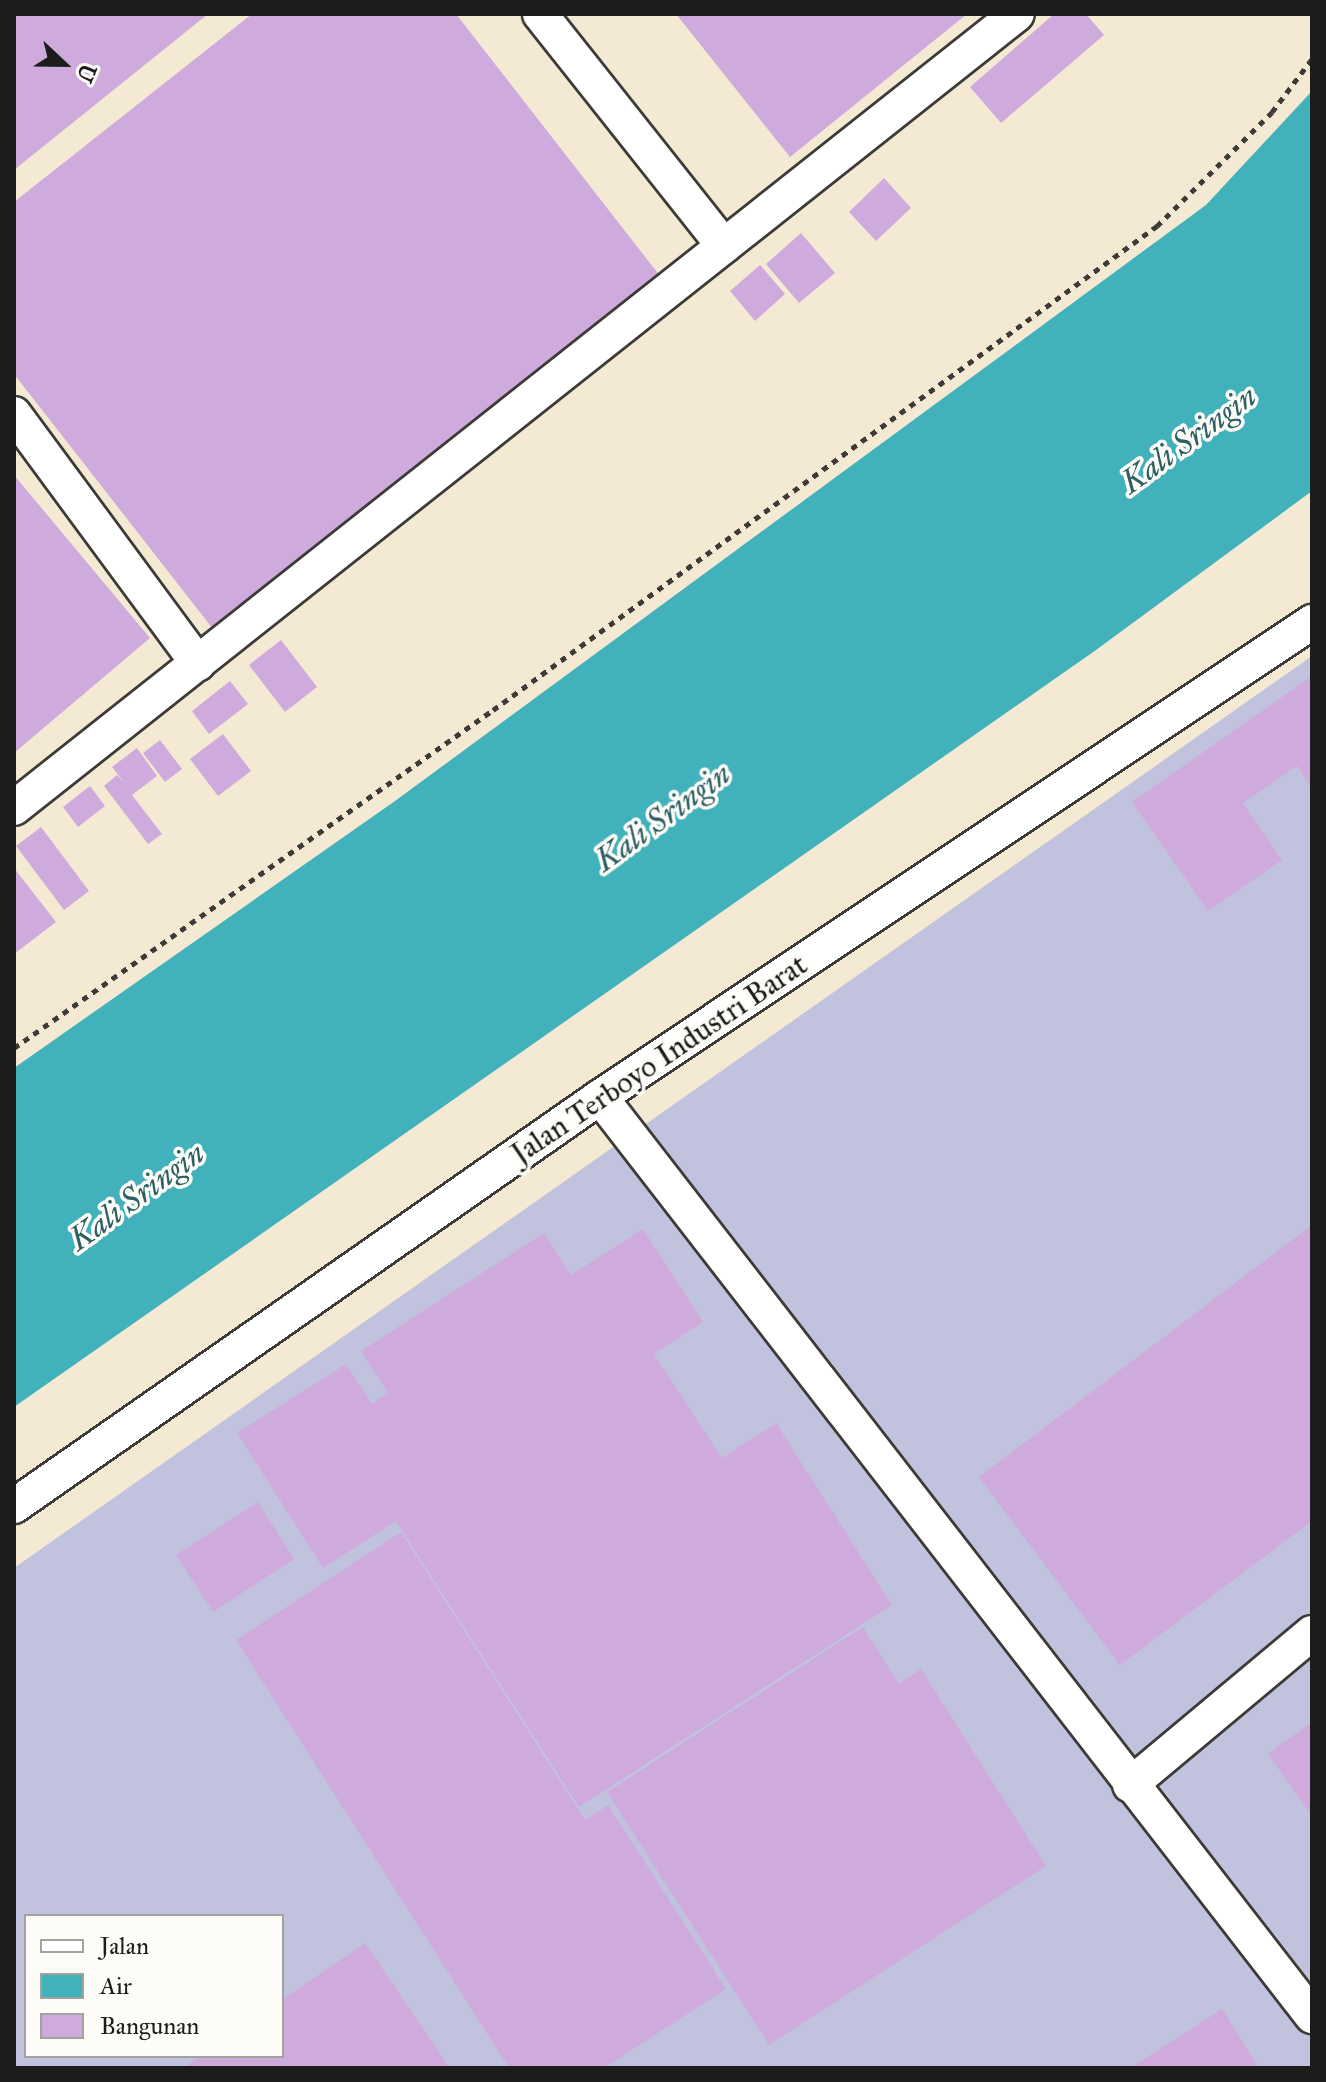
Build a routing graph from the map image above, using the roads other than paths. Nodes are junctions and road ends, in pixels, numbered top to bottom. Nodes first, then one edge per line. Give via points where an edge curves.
1 (540, 14) edge
2 (1017, 14) edge
3 (724, 246) junction
4 (14, 414) edge
5 (1312, 622) edge
6 (198, 664) junction
7 (14, 808) edge
8 (600, 1097) junction
9 (14, 1506) edge
10 (1312, 1633) edge
11 (1130, 1785) junction
12 (1312, 2016) edge

1 - 3 lane
2 - 3 lane
3 - 6 lane
4 - 6 lane
5 - 8 lane, Jalan Terboyo Industri Barat
6 - 7 lane
8 - 9 lane, Jalan Terboyo Industri Barat
8 - 11 lane
10 - 11 lane
11 - 12 lane

